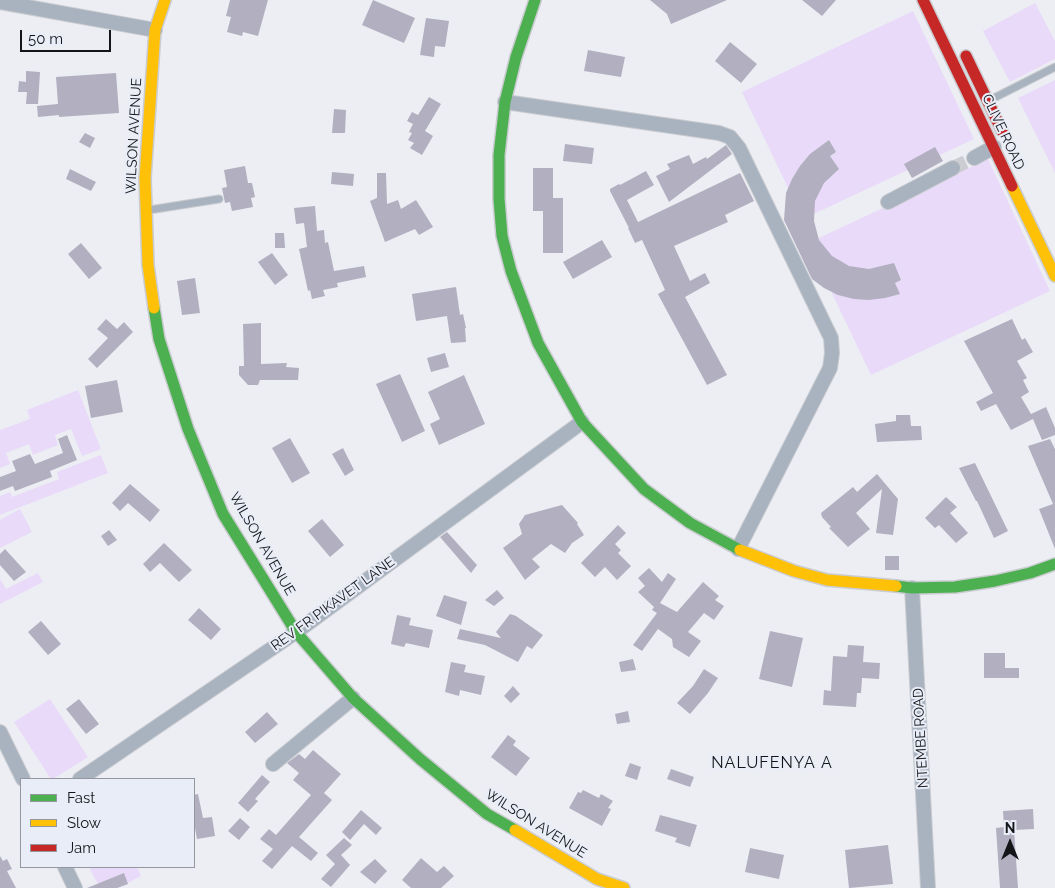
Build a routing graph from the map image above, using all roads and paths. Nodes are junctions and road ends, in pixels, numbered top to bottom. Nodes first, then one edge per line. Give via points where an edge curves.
1 (165, 0) edge
2 (536, 0) edge
3 (924, 0) edge
4 (0, 2) edge
5 (155, 30) junction
6 (959, 42) dead end
7 (1055, 67) edge
8 (988, 101) junction
9 (505, 102) junction
10 (999, 143) junction
11 (974, 158) tunnel mouth
12 (953, 168) tunnel mouth
13 (219, 198) dead end
14 (888, 202) dead end
15 (146, 210) junction
16 (1055, 276) edge
17 (582, 422) junction
18 (738, 549) junction
19 (1055, 564) edge
20 (912, 588) junction
21 (296, 632) junction
22 (353, 698) junction
23 (0, 732) edge
24 (5, 756) edge
25 (273, 764) dead end
26 (22, 778) edge
27 (81, 778) edge
28 (65, 868) edge
29 (595, 883) edge
30 (75, 888) edge
31 (624, 888) edge
32 (928, 888) edge

1 - 5 street, WILSON AVENUE
2 - 9 street via 516,57
3 - 10 street, CLIVE ROAD
4 - 5 street
5 - 15 street, WILSON AVENUE via 144,178
6 - 8 street, CLIVE ROAD
7 - 8 lane
8 - 10 street, CLIVE ROAD
9 - 17 street via 499,155 502,236 538,343
9 - 18 street via 720,133 730,137 739,148 831,338 832,353 830,368
10 - 11 street
10 - 16 street, CLIVE ROAD
12 - 14 street
13 - 15 lane
15 - 21 street, WILSON AVENUE via 148,265 159,339 188,429 223,514
17 - 18 street via 644,488 690,523
17 - 21 street, REV FR PIKAVET LANE
18 - 20 street via 827,580
19 - 20 street via 995,581 955,587
20 - 32 street, NTEMBE ROAD
21 - 22 street, WILSON AVENUE
21 - 27 street, REV FR PIKAVET LANE
22 - 25 street
22 - 29 street, WILSON AVENUE via 420,760 487,814
23 - 24 street
24 - 26 street
28 - 30 street
29 - 31 street, WILSON AVENUE

